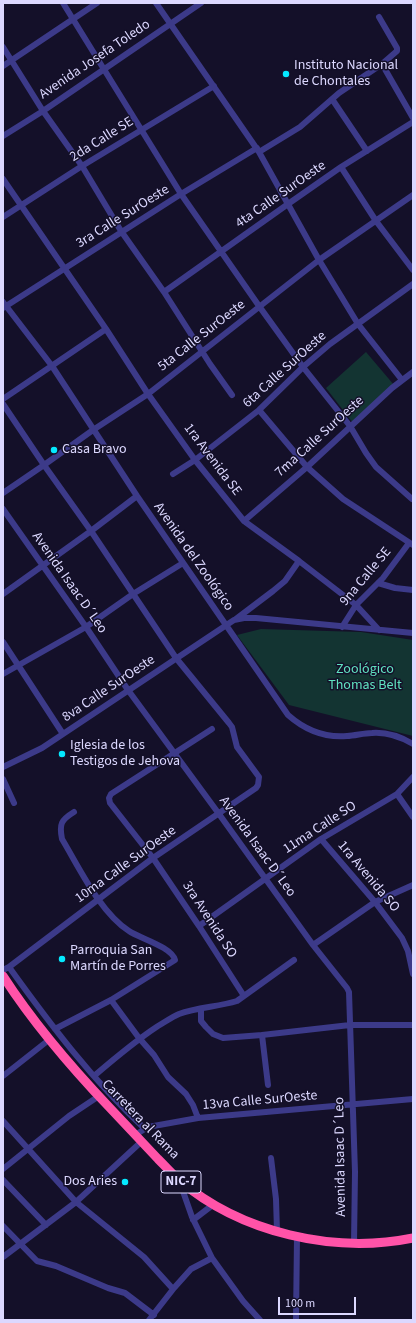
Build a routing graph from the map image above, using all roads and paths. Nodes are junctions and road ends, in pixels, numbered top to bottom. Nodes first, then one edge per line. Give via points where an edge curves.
1 (63, 3) edge
2 (97, 3) edge
3 (156, 3) edge
4 (200, 3) edge
5 (379, 18) dead end
6 (73, 19) junction
7 (170, 23) junction
8 (3, 47) edge
9 (12, 60) junction
10 (382, 64) junction
11 (3, 66) edge
12 (104, 68) junction
13 (214, 86) junction
14 (332, 99) junction
15 (43, 110) junction
16 (413, 118) edge
17 (413, 122) edge
18 (141, 130) junction
19 (3, 136) edge
20 (258, 150) junction
21 (367, 151) junction
22 (82, 166) junction
23 (341, 167) junction
24 (3, 179) edge
25 (181, 194) junction
26 (413, 195) edge
27 (288, 204) junction
28 (21, 205) junction
29 (3, 217) edge
30 (376, 221) junction
31 (121, 231) junction
32 (221, 252) junction
33 (319, 260) junction
34 (64, 268) junction
35 (413, 270) edge
36 (413, 284) edge
37 (164, 292) junction
38 (4, 306) edge
39 (259, 306) junction
40 (358, 324) junction
41 (106, 329) junction
42 (202, 352) junction
43 (52, 366) junction
44 (303, 367) junction
45 (413, 372) edge
46 (402, 380) junction
47 (148, 394) junction
48 (232, 395) dead end
49 (3, 399) edge
50 (3, 404) edge
51 (259, 410) junction
52 (350, 426) junction
53 (93, 430) junction
54 (195, 460) junction
55 (44, 465) junction
56 (307, 467) junction
57 (174, 474) dead end
58 (3, 493) edge
59 (136, 496) junction
60 (412, 499) edge
61 (3, 509) edge
62 (244, 521) junction
63 (91, 531) junction
64 (411, 544) edge
65 (299, 561) junction
66 (183, 563) junction
67 (43, 566) junction
68 (378, 583) junction
69 (413, 590) edge
70 (3, 594) edge
71 (133, 594) junction
72 (356, 605) junction
73 (234, 620) junction
74 (226, 626) junction
75 (342, 626) junction
76 (86, 627) junction
77 (379, 630) junction
78 (413, 634) edge
79 (3, 642) edge
80 (176, 658) junction
81 (19, 665) junction
82 (3, 674) edge
83 (128, 690) junction
84 (212, 729) dead end
85 (63, 734) junction
86 (413, 744) edge
87 (174, 753) junction
88 (3, 767) edge
89 (413, 777) edge
90 (3, 779) edge
91 (397, 794) junction
92 (14, 803) dead end
93 (74, 812) dead end
94 (219, 814) junction
95 (413, 817) edge
96 (321, 839) junction
97 (153, 858) junction
98 (266, 879) junction
99 (413, 885) edge
100 (98, 900) junction
101 (375, 902) junction
102 (199, 926) junction
103 (312, 946) junction
104 (294, 960) dead end
105 (6, 968) edge
106 (413, 974) edge
107 (3, 976) edge
108 (244, 996) junction
109 (111, 1000) junction
110 (201, 1009) junction
111 (350, 1025) junction
112 (413, 1025) edge
113 (55, 1030) junction
114 (262, 1035) junction
115 (139, 1038) junction
116 (50, 1039) junction
117 (3, 1076) edge
118 (94, 1076) junction
119 (268, 1085) dead end
120 (99, 1096) junction
121 (413, 1099) edge
122 (352, 1105) junction
123 (198, 1118) junction
124 (3, 1121) edge
125 (145, 1129) junction
126 (138, 1138) junction
127 (28, 1148) junction
128 (271, 1158) dead end
129 (3, 1169) edge
130 (3, 1180) edge
131 (179, 1180) junction
132 (76, 1202) junction
133 (214, 1204) junction
134 (193, 1220) junction
135 (46, 1225) junction
136 (3, 1226) edge
137 (277, 1231) junction
138 (297, 1237) junction
139 (413, 1238) edge
140 (354, 1243) junction
141 (20, 1245) junction
142 (3, 1256) edge
143 (212, 1258) junction
144 (172, 1289) junction
145 (152, 1317) edge
146 (260, 1320) edge
147 (296, 1320) edge

1 - 6 street
2 - 6 street
3 - 7 street
4 - 7 street, Avenida Josefa Toledo
5 - 10 street, 3ra Calle SurOeste via 397,48 397,51
6 - 9 street
6 - 12 street
7 - 12 street, Avenida Josefa Toledo
7 - 13 street
8 - 9 street
9 - 11 street
9 - 15 street
10 - 14 street, 3ra Calle SurOeste
10 - 16 street
12 - 15 street, Avenida Josefa Toledo
12 - 18 street
13 - 18 street, 2da Calle SE
13 - 20 street
14 - 20 street, 3ra Calle SurOeste via 300,127
14 - 21 street
15 - 19 street, Avenida Josefa Toledo
15 - 22 street
17 - 21 street, 4ta Calle SurOeste
18 - 22 street, 2da Calle SE
18 - 25 street
20 - 25 street, 3ra Calle SurOeste
20 - 27 street
21 - 23 street, 4ta Calle SurOeste
22 - 28 street, 2da Calle SE
22 - 31 street
23 - 27 street, 4ta Calle SurOeste
23 - 30 street
24 - 28 street, 1ra Avenida SE
25 - 31 street, 3ra Calle SurOeste
25 - 32 street
26 - 30 street, 5ta Calle SurOeste
27 - 32 street, 4ta Calle SurOeste
27 - 33 street
28 - 29 street, 2da Calle SE
28 - 34 street, 1ra Avenida SE
30 - 33 street, 5ta Calle SurOeste
30 - 35 street
31 - 34 street, 3ra Calle SurOeste
31 - 37 street
32 - 37 street, 4ta Calle SurOeste
32 - 39 street
33 - 39 street, 5ta Calle SurOeste
33 - 40 street
34 - 38 street, 3ra Calle SurOeste
34 - 41 street, 1ra Avenida SE
36 - 40 street, 6ta Calle SurOeste
37 - 42 street
38 - 43 street, Avenida del Zoológico
39 - 42 street, 5ta Calle SurOeste
39 - 44 street
40 - 44 street, 6ta Calle SurOeste
40 - 46 street
41 - 43 street
41 - 47 street, 1ra Avenida SE
42 - 47 street, 5ta Calle SurOeste
42 - 48 street
43 - 49 street
43 - 53 street, Avenida del Zoológico
44 - 51 street, 6ta Calle SurOeste
44 - 52 street
45 - 46 street, 7ma Calle SurOeste
46 - 52 street, 7ma Calle SurOeste
47 - 53 street, 5ta Calle SurOeste
47 - 54 street, 1ra Avenida SE
50 - 55 street
51 - 54 street, 6ta Calle SurOeste
51 - 56 street
52 - 56 street, 7ma Calle SurOeste
52 - 60 street via 376,467
53 - 55 street, 5ta Calle SurOeste
53 - 59 street, Avenida del Zoológico
54 - 57 street, 6ta Calle SurOeste
54 - 62 street, 1ra Avenida SE
55 - 58 street, 5ta Calle SurOeste
55 - 63 street
56 - 62 street, 7ma Calle SurOeste
56 - 64 street via 343,500
59 - 63 street
59 - 66 street, Avenida del Zoológico
61 - 67 street, Avenida Isaac D´Leo
62 - 65 street, 1ra Avenida SE
63 - 67 street
63 - 71 street
64 - 68 street, 9na Calle SE
65 - 72 street, 1ra Avenida SE
65 - 73 street, 8va Calle SurOeste via 285,581
66 - 71 street
66 - 74 street, Avenida del Zoológico
67 - 70 street
67 - 76 street, Avenida Isaac D´Leo
68 - 69 street
68 - 72 street, 9na Calle SE
71 - 76 street
71 - 80 street
72 - 75 street, 9na Calle SE
72 - 77 street, 1ra Avenida SE
73 - 74 street, 8va Calle SurOeste
73 - 75 street via 256,618
74 - 80 street, 8va Calle SurOeste
74 - 86 street, Avenida del Zoológico via 288,715 303,727 328,736 380,733
75 - 77 street
76 - 81 street
76 - 83 street, Avenida Isaac D´Leo
77 - 78 street
79 - 81 street
80 - 83 street, 8va Calle SurOeste
80 - 94 street, 10ma Calle SurOeste via 232,727 237,747 259,777 256,788
81 - 82 street
81 - 85 street
83 - 85 street, 8va Calle SurOeste
83 - 87 street, Avenida Isaac D´Leo
84 - 87 street
85 - 88 street, 8va Calle SurOeste via 42,748
87 - 94 street, Avenida Isaac D´Leo
87 - 97 street, 3ra Avenida SO via 111,794 109,798 110,803
89 - 91 street, 11ma Calle SO
90 - 92 street
91 - 95 street
91 - 96 street, 11ma Calle SO
93 - 100 street via 61,824 62,839
94 - 97 street, 10ma Calle SurOeste
94 - 98 street, Avenida Isaac D´Leo
96 - 98 street, 11ma Calle SO
96 - 101 street, 1ra Avenida SO
97 - 100 street, 10ma Calle SurOeste
97 - 102 street, 3ra Avenida SO
98 - 102 street, 11ma Calle SO
98 - 103 street, Avenida Isaac D´Leo
99 - 101 street
100 - 105 street, 10ma Calle SurOeste
100 - 109 street via 123,927 153,942 175,959
101 - 103 street
101 - 106 street, 1ra Avenida SO via 405,943
102 - 108 street, 3ra Avenida SO
103 - 111 street, Avenida Isaac D´Leo via 349,992
104 - 108 street
105 - 113 street
107 - 116 highway, Carretera al Rama / NIC-7 via 20,1003
108 - 110 street via 237,1002
109 - 113 street
109 - 115 street
110 - 114 street via 201,1021 213,1034 223,1038
110 - 115 street via 170,1018
111 - 112 street
111 - 114 street
111 - 122 street, Avenida Isaac D´Leo
113 - 118 street
114 - 119 street
115 - 118 street
115 - 123 street via 154,1054 168,1077 186,1094
116 - 117 street
116 - 120 highway, Carretera al Rama / NIC-7
118 - 125 street
120 - 126 highway, Carretera al Rama / NIC-7
120 - 127 street
121 - 122 street, 13va Calle SurOeste
122 - 123 street, 13va Calle SurOeste
122 - 140 street, Avenida Isaac D´Leo via 355,1172
123 - 125 street, 13va Calle SurOeste
124 - 127 street
125 - 126 street, 13va Calle SurOeste
126 - 131 highway, Carretera al Rama / NIC-7
126 - 132 street, 13va Calle SurOeste
127 - 129 street
127 - 132 street
128 - 137 street
130 - 135 street
131 - 133 highway, Carretera al Rama / NIC-7
131 - 134 street
132 - 135 street, 13va Calle SurOeste
132 - 144 street via 144,1256
133 - 134 street
133 - 137 highway, Carretera al Rama / NIC-7 via 259,1226
134 - 143 street
135 - 141 street, 13va Calle SurOeste
136 - 141 street
137 - 138 highway, Carretera al Rama / NIC-7
138 - 140 highway, Carretera al Rama / NIC-7
138 - 147 street
139 - 140 highway, Carretera al Rama / NIC-7
141 - 142 street, 13va Calle SurOeste
141 - 145 street via 37,1261 124,1293
143 - 144 street via 191,1269
143 - 146 street
144 - 145 street

